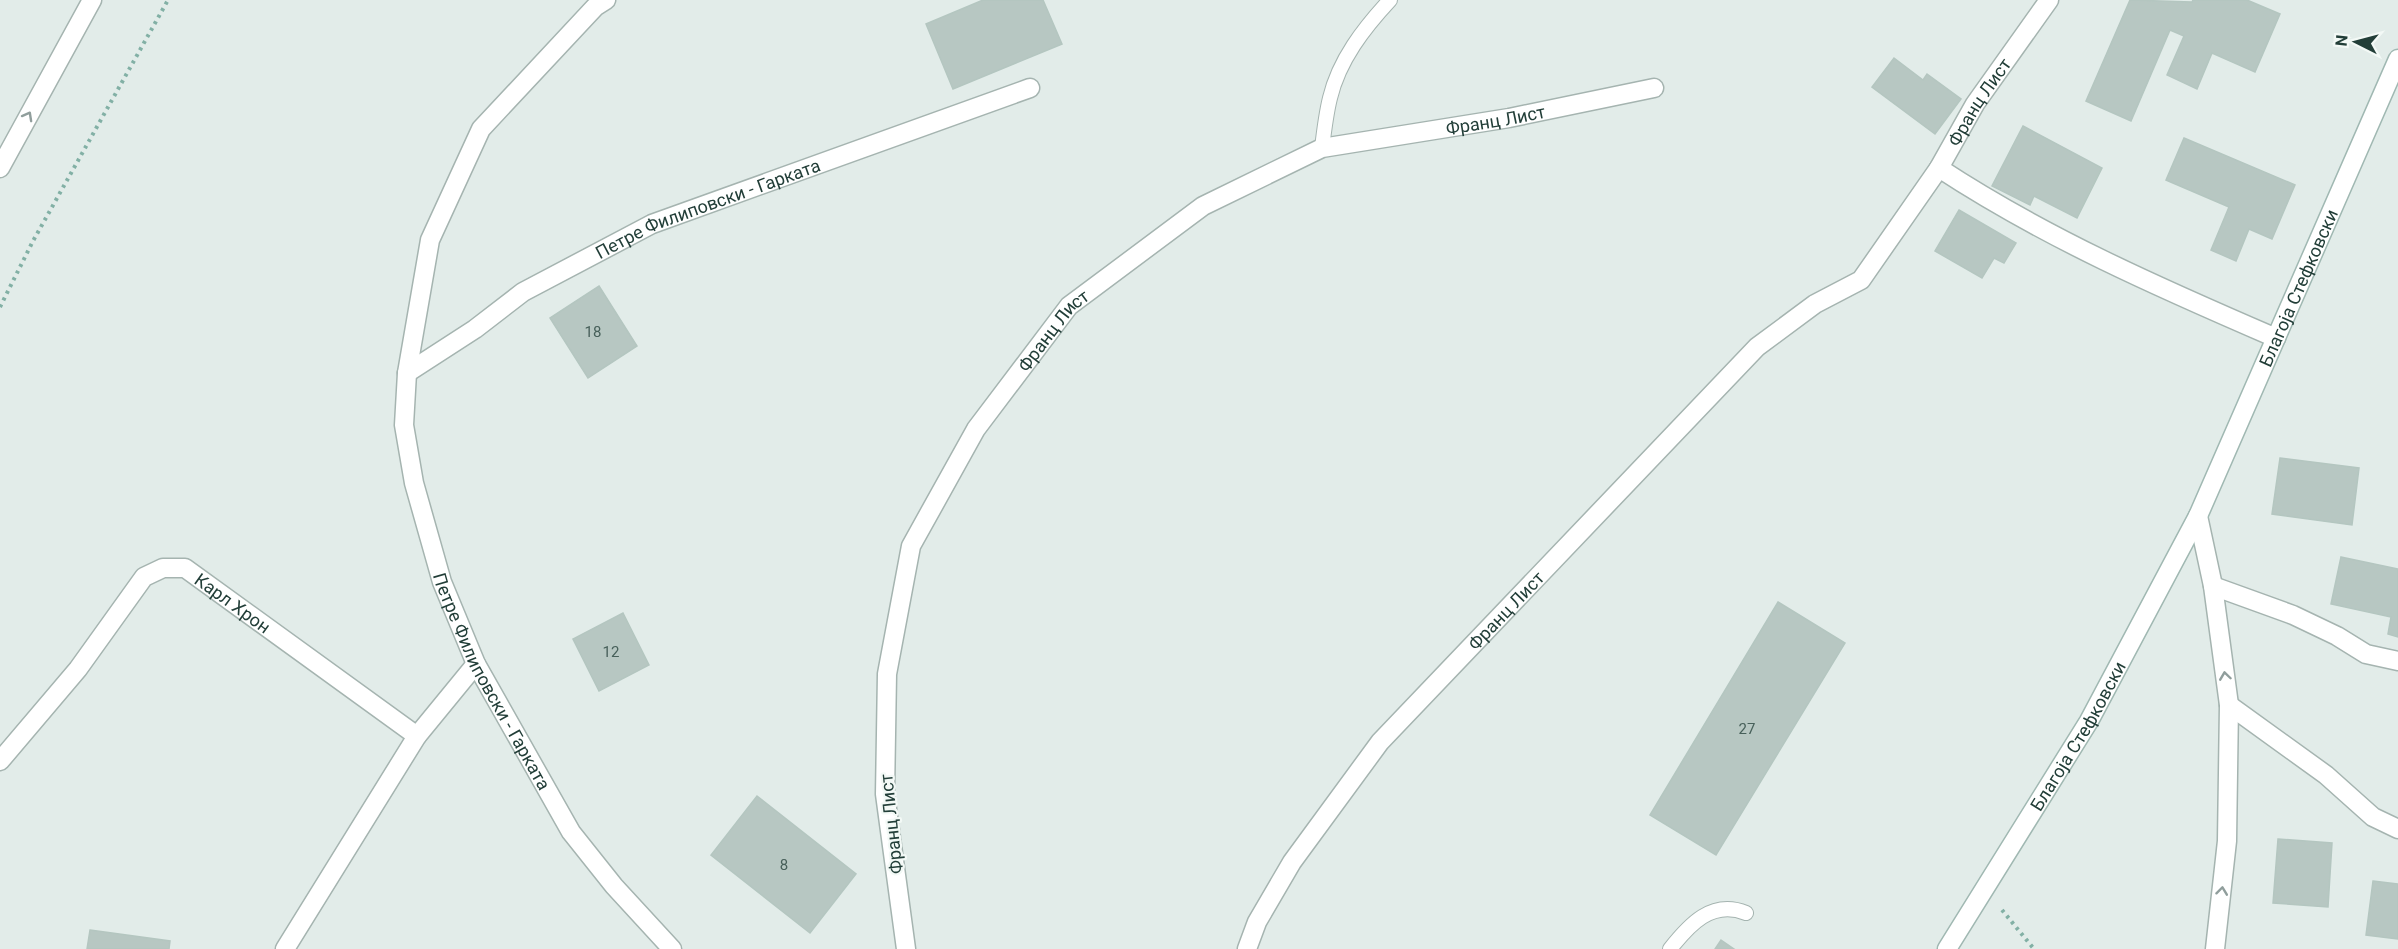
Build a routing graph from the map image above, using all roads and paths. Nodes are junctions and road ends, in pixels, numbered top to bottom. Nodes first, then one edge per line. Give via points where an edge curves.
1 (92, 0) edge
2 (168, 0) edge
3 (606, 0) edge
4 (1390, 0) edge
5 (2049, 0) edge
6 (2398, 59) edge
7 (1030, 88) dead end
8 (1654, 88) dead end
9 (1322, 148) junction
10 (0, 168) edge
11 (1939, 168) junction
12 (0, 307) edge
13 (2276, 338) junction
14 (407, 373) junction
15 (2198, 516) junction
16 (2212, 586) junction
17 (2398, 661) edge
18 (476, 664) junction
19 (2229, 705) junction
20 (417, 736) junction
21 (0, 760) edge
22 (2398, 829) edge
23 (1985, 890) junction
24 (1746, 913) dead end
25 (285, 949) edge
26 (672, 949) edge
27 (906, 949) edge
28 (1247, 949) edge
29 (1671, 949) edge
30 (1947, 949) edge
31 (2034, 949) edge
32 (2215, 949) edge

10 -> 1 street
2 - 12 path
3 - 14 street, Петре Филиповски - Гарката via 595,7 481,129 430,240
4 - 9 lane via 1347,53 1330,97
5 - 11 street, Франц Лист via 1975,104
6 - 13 street, Благоја Стефковски
7 - 14 street, Петре Филиповски - Гарката via 652,224 523,292
8 - 9 street, Франц Лист via 1509,118
9 - 27 street, Франц Лист via 1203,207 1069,306 976,429 911,546 887,674 885,794
11 - 13 street via 1982,196 2126,273
11 - 28 street, Франц Лист via 1862,280 1815,304 1757,347 1380,742 1292,862 1257,922
13 - 15 street, Благоја Стефковски
14 - 18 street, Петре Филиповски - Гарката via 404,425 414,483 442,582
15 - 16 street
15 - 23 street, Благоја Стефковски via 2089,721
16 - 17 street via 2293,615 2366,654
19 -> 16 street
18 - 20 street
18 - 26 street, Петре Филиповски - Гарката via 571,832
19 - 22 street via 2326,775 2373,817
32 -> 19 street via 2228,841
20 - 21 street, Карл Хрон via 185,568 163,568 144,578 78,669
20 - 25 street
23 - 30 street, Благоја Стефковски
23 - 31 path
24 - 29 lane via 1734,909 1707,914 1690,925

